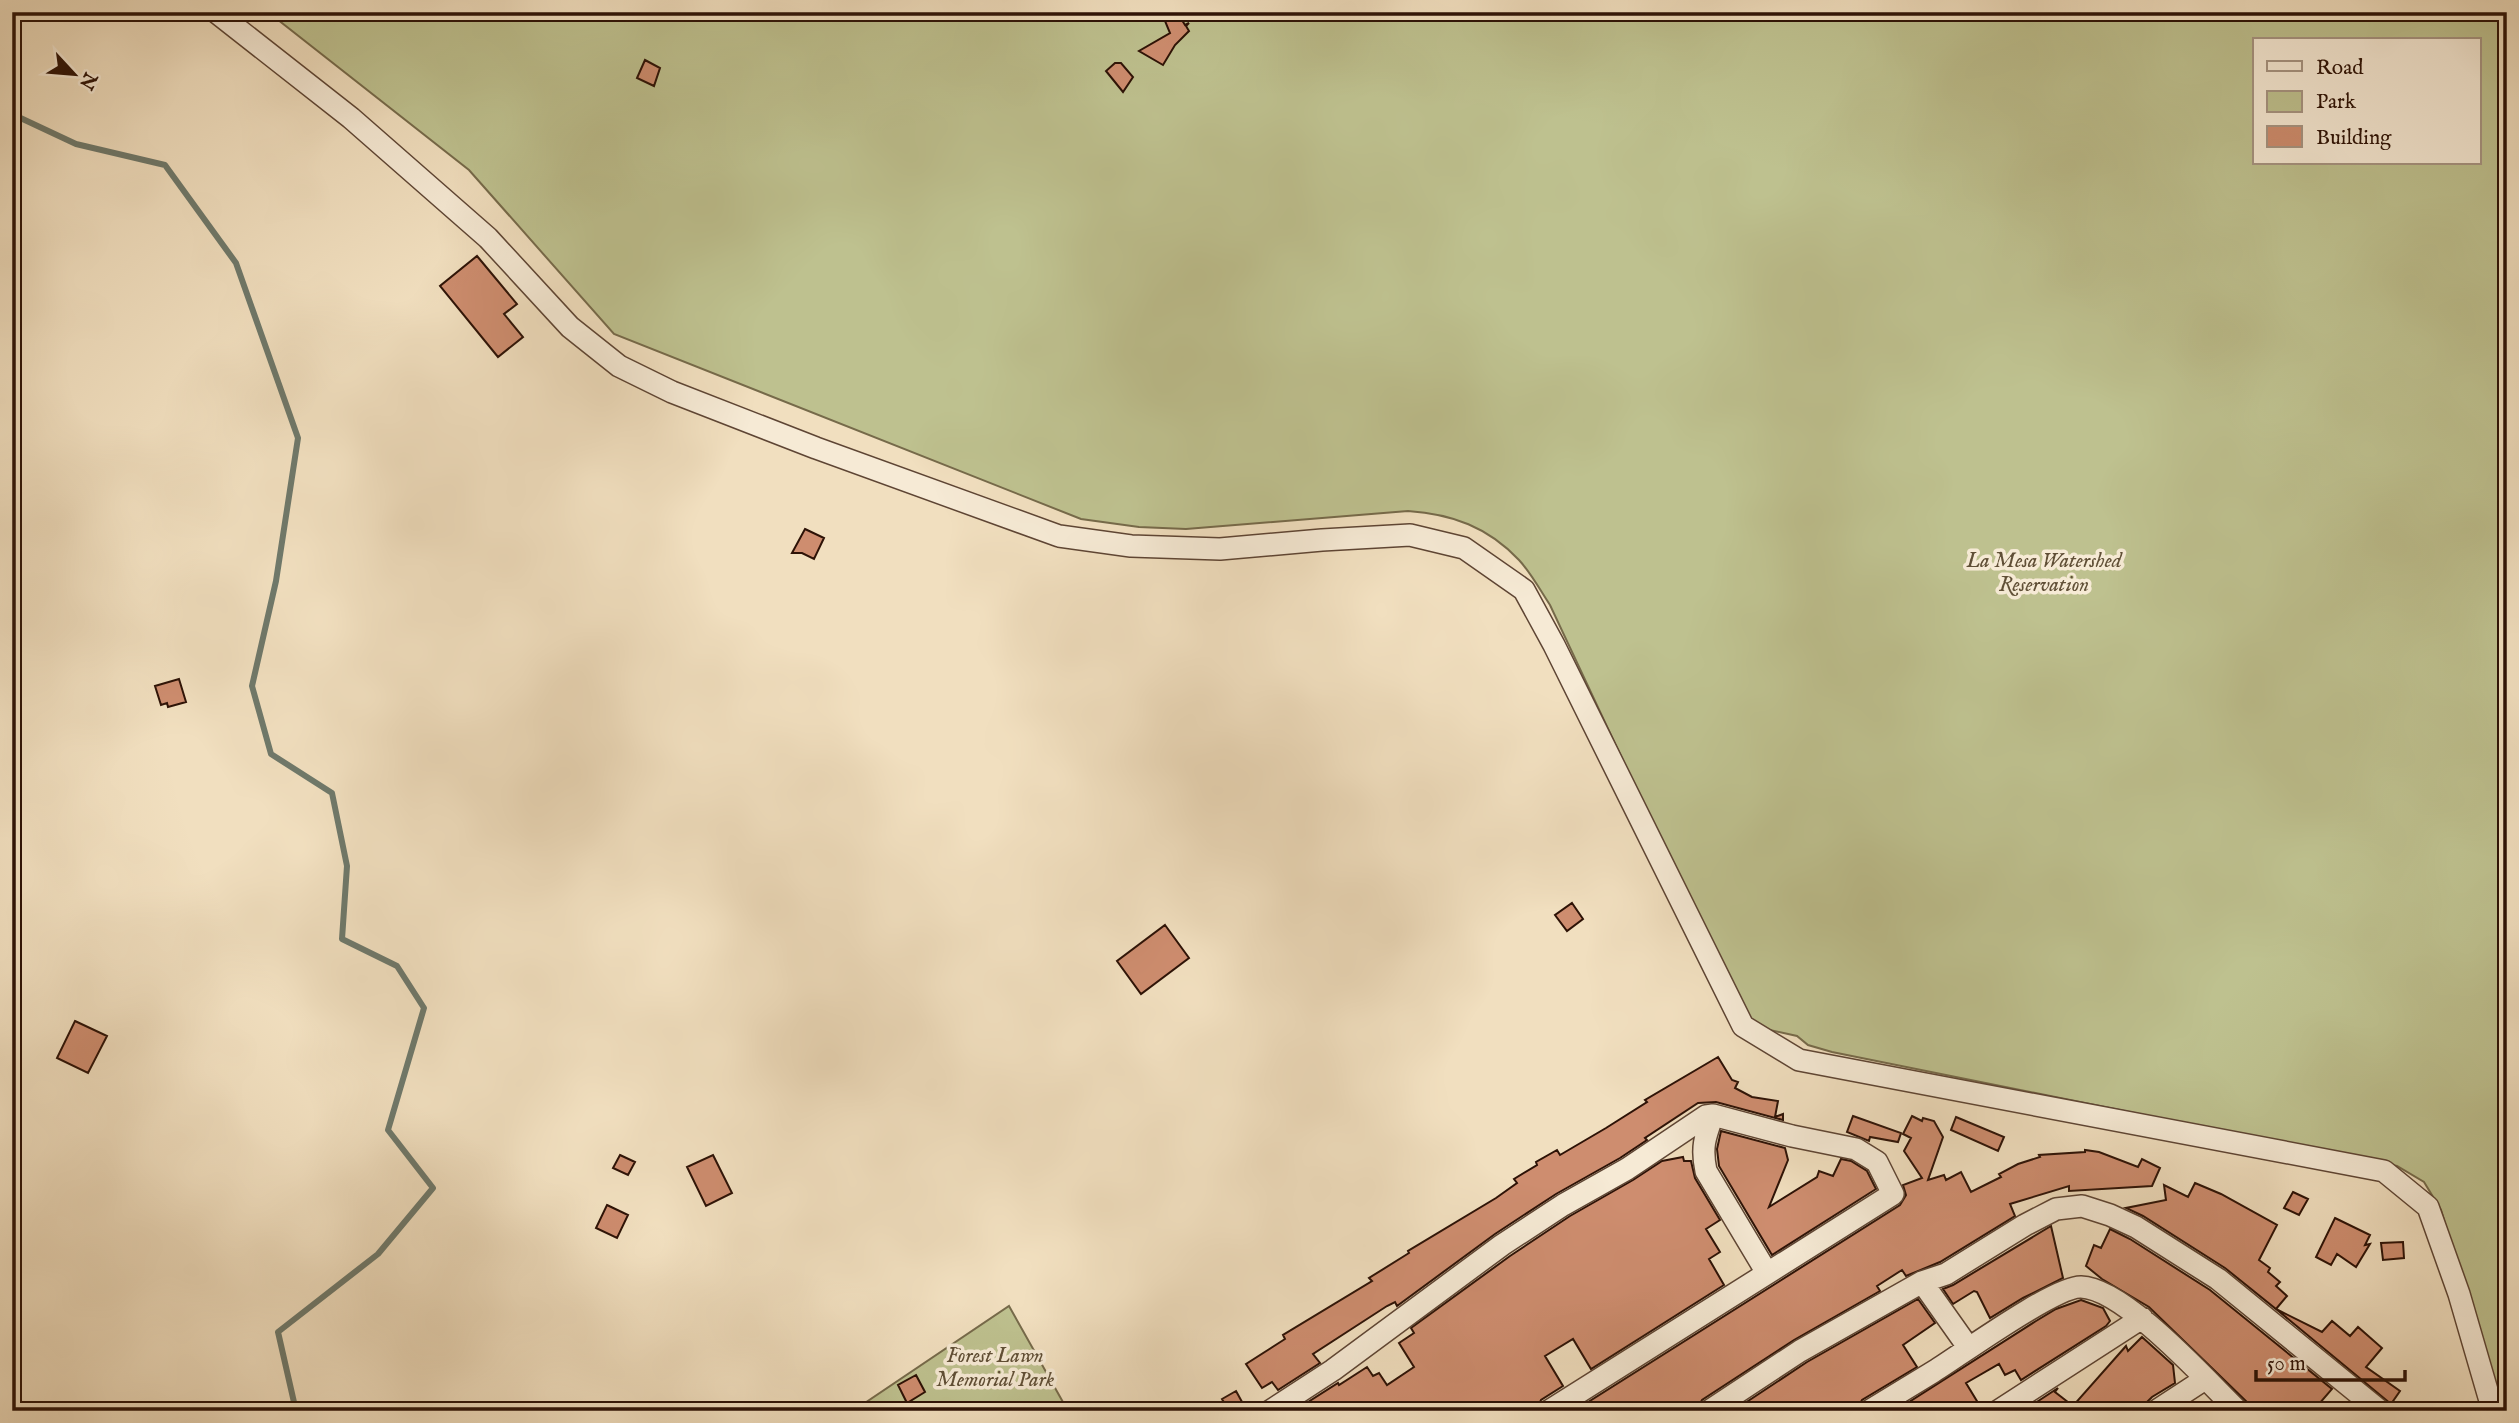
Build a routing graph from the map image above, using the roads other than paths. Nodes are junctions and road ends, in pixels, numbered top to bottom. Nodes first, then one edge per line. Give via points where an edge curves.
1 (216, 12) edge
2 (1713, 1115) junction
3 (1768, 1273) junction
4 (1922, 1282) junction
5 (2142, 1318) junction
6 (1968, 1347) junction
7 (2205, 1380) junction
8 (1270, 1411) edge
9 (1549, 1411) edge
10 (1709, 1411) edge
11 (1869, 1411) edge
12 (1998, 1411) edge
13 (2156, 1411) edge
14 (2238, 1411) edge
15 (2380, 1411) edge
16 (2493, 1411) edge

1 - 16 street via 351,118 488,238 570,327 619,366 672,392 1059,536 1131,546 1220,549 1410,535 1464,548 1524,590 1743,1026 1799,1060 2384,1171 2428,1207
2 - 3 street via 1703,1141 1706,1171
2 - 3 street via 1856,1149 1877,1161 1893,1194
2 - 8 street via 1706,1115 1502,1245
3 - 9 street
4 - 6 street
4 - 10 street via 1800,1351
4 - 15 street via 1945,1274 2056,1209 2082,1206 2136,1227 2218,1279
5 - 6 street via 2103,1293 2079,1287 2053,1297
5 - 7 street
5 - 12 street
6 - 11 street
7 - 13 street
7 - 14 street

